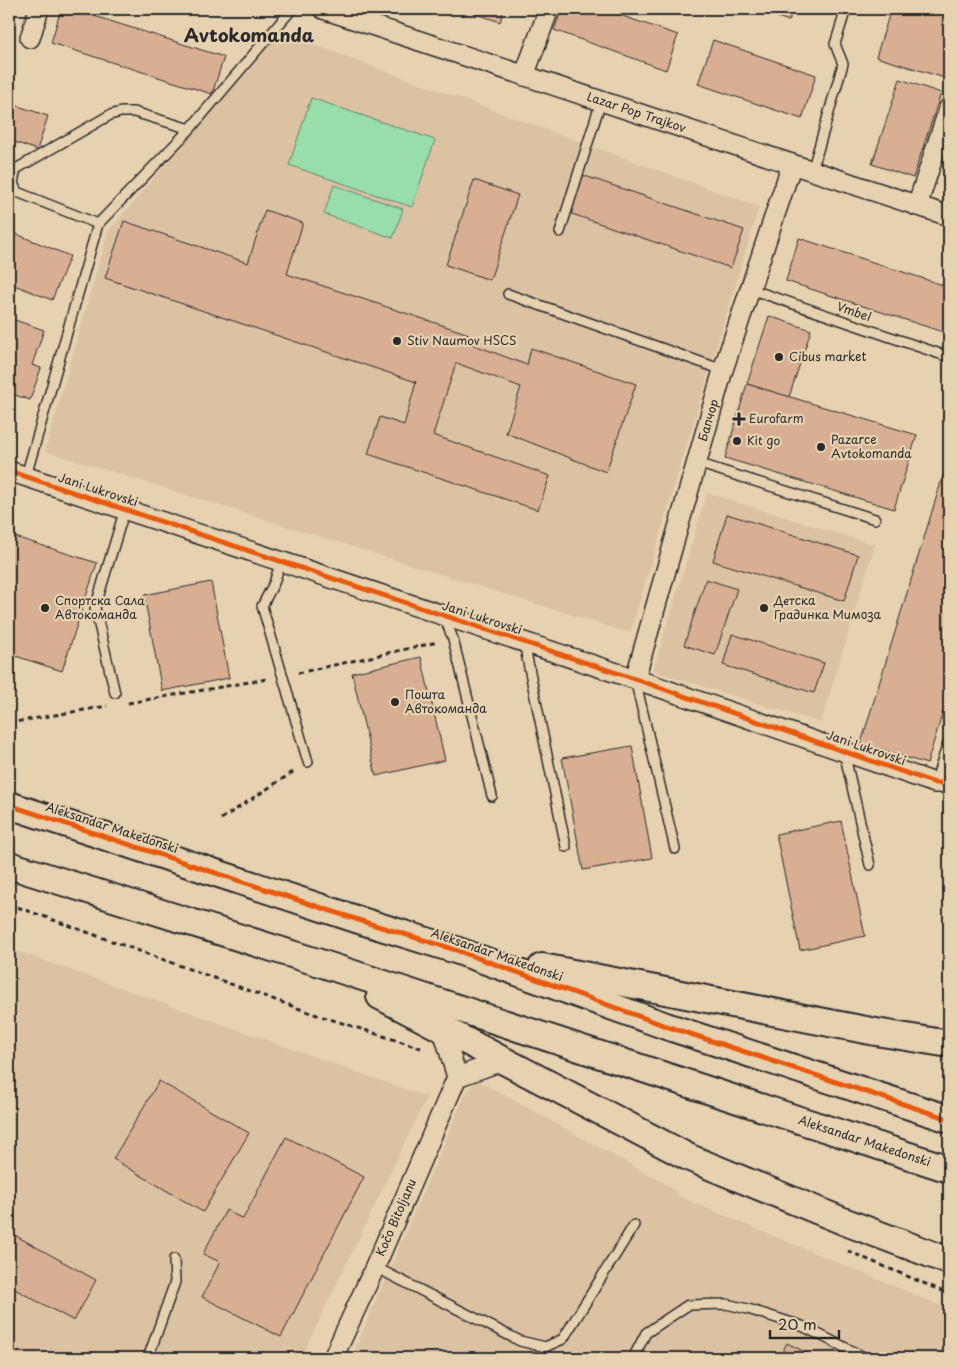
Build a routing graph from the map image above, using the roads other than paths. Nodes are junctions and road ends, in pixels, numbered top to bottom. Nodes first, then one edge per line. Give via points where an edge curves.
1 (39, 9) edge
2 (292, 9) edge
3 (322, 9) edge
4 (548, 9) edge
5 (846, 9) edge
6 (352, 14) edge
7 (30, 38) dead end
8 (524, 76) junction
9 (600, 101) junction
10 (949, 108) edge
11 (190, 129) junction
12 (792, 164) junction
13 (812, 171) junction
14 (917, 206) junction
15 (949, 216) edge
16 (98, 224) junction
17 (560, 232) dead end
18 (750, 289) junction
19 (508, 294) dead end
20 (949, 357) edge
21 (723, 370) junction
22 (697, 463) junction
23 (17, 474) edge
24 (125, 509) junction
25 (875, 519) dead end
26 (281, 561) junction
27 (443, 615) junction
28 (524, 642) junction
29 (635, 679) junction
30 (115, 693) dead end
31 (949, 740) edge
32 (844, 751) junction
33 (308, 762) road end
34 (942, 783) edge
35 (492, 796) dead end
36 (9, 805) edge
37 (566, 847) dead end
38 (676, 849) dead end
39 (9, 865) edge
40 (870, 865) dead end
41 (453, 949) junction
42 (320, 963) junction
43 (443, 1030) junction
44 (949, 1044) edge
45 (502, 1061) junction
46 (457, 1077) junction
47 (949, 1119) edge
48 (949, 1169) edge
49 (634, 1225) dead end
50 (174, 1259) dead end
51 (949, 1261) edge
52 (375, 1267) junction
53 (148, 1358) edge
54 (333, 1358) edge
55 (633, 1358) edge
56 (866, 1358) edge

1 - 7 street
2 - 11 lane
3 - 6 street, Lazar Pop Trajkov
4 - 8 street
5 - 13 lane via 835,44 843,64
6 - 8 street, Lazar Pop Trajkov
8 - 9 street, Lazar Pop Trajkov
9 - 12 street, Lazar Pop Trajkov
9 - 17 lane
10 - 14 street
11 - 16 lane
11 - 16 lane via 134,112 121,112 110,115 16,169 12,183 17,192
12 - 13 street, Lazar Pop Trajkov
12 - 18 street, Бапчор
13 - 14 street, Lazar Pop Trajkov
14 - 15 street, Lazar Pop Trajkov
16 - 23 lane
18 - 20 lane, Vmbel
18 - 21 street, Бапчор
19 - 21 lane
21 - 22 street, Бапчор
22 - 25 lane
22 - 29 street, Бапчор
23 - 24 street, Jani Lukrovski
24 - 26 street, Jani Lukrovski
24 - 30 lane via 95,608
26 - 27 street, Jani Lukrovski
26 - 33 lane via 262,606
27 - 28 street, Jani Lukrovski
27 - 35 lane
28 - 29 street, Jani Lukrovski
28 - 37 lane
29 - 32 street, Jani Lukrovski
29 - 38 lane
31 - 34 lane
32 - 34 street, Jani Lukrovski
32 - 40 lane
36 - 41 street, Aleksandar Makedonski
39 - 42 street, Aleksandar Makedonski
41 - 44 street
41 - 47 street, Aleksandar Makedonski via 666,1026
42 - 43 street
42 - 48 street, Aleksandar Makedonski
43 - 45 street
43 - 46 street
45 - 46 street
45 - 51 street via 690,1158
46 - 52 street, Kočo Bitoljanu
49 - 52 lane via 563,1339 545,1346 520,1341
50 - 53 lane via 175,1282
52 - 54 street, Kočo Bitoljanu
55 - 56 lane via 646,1333 688,1305 726,1304 802,1326

